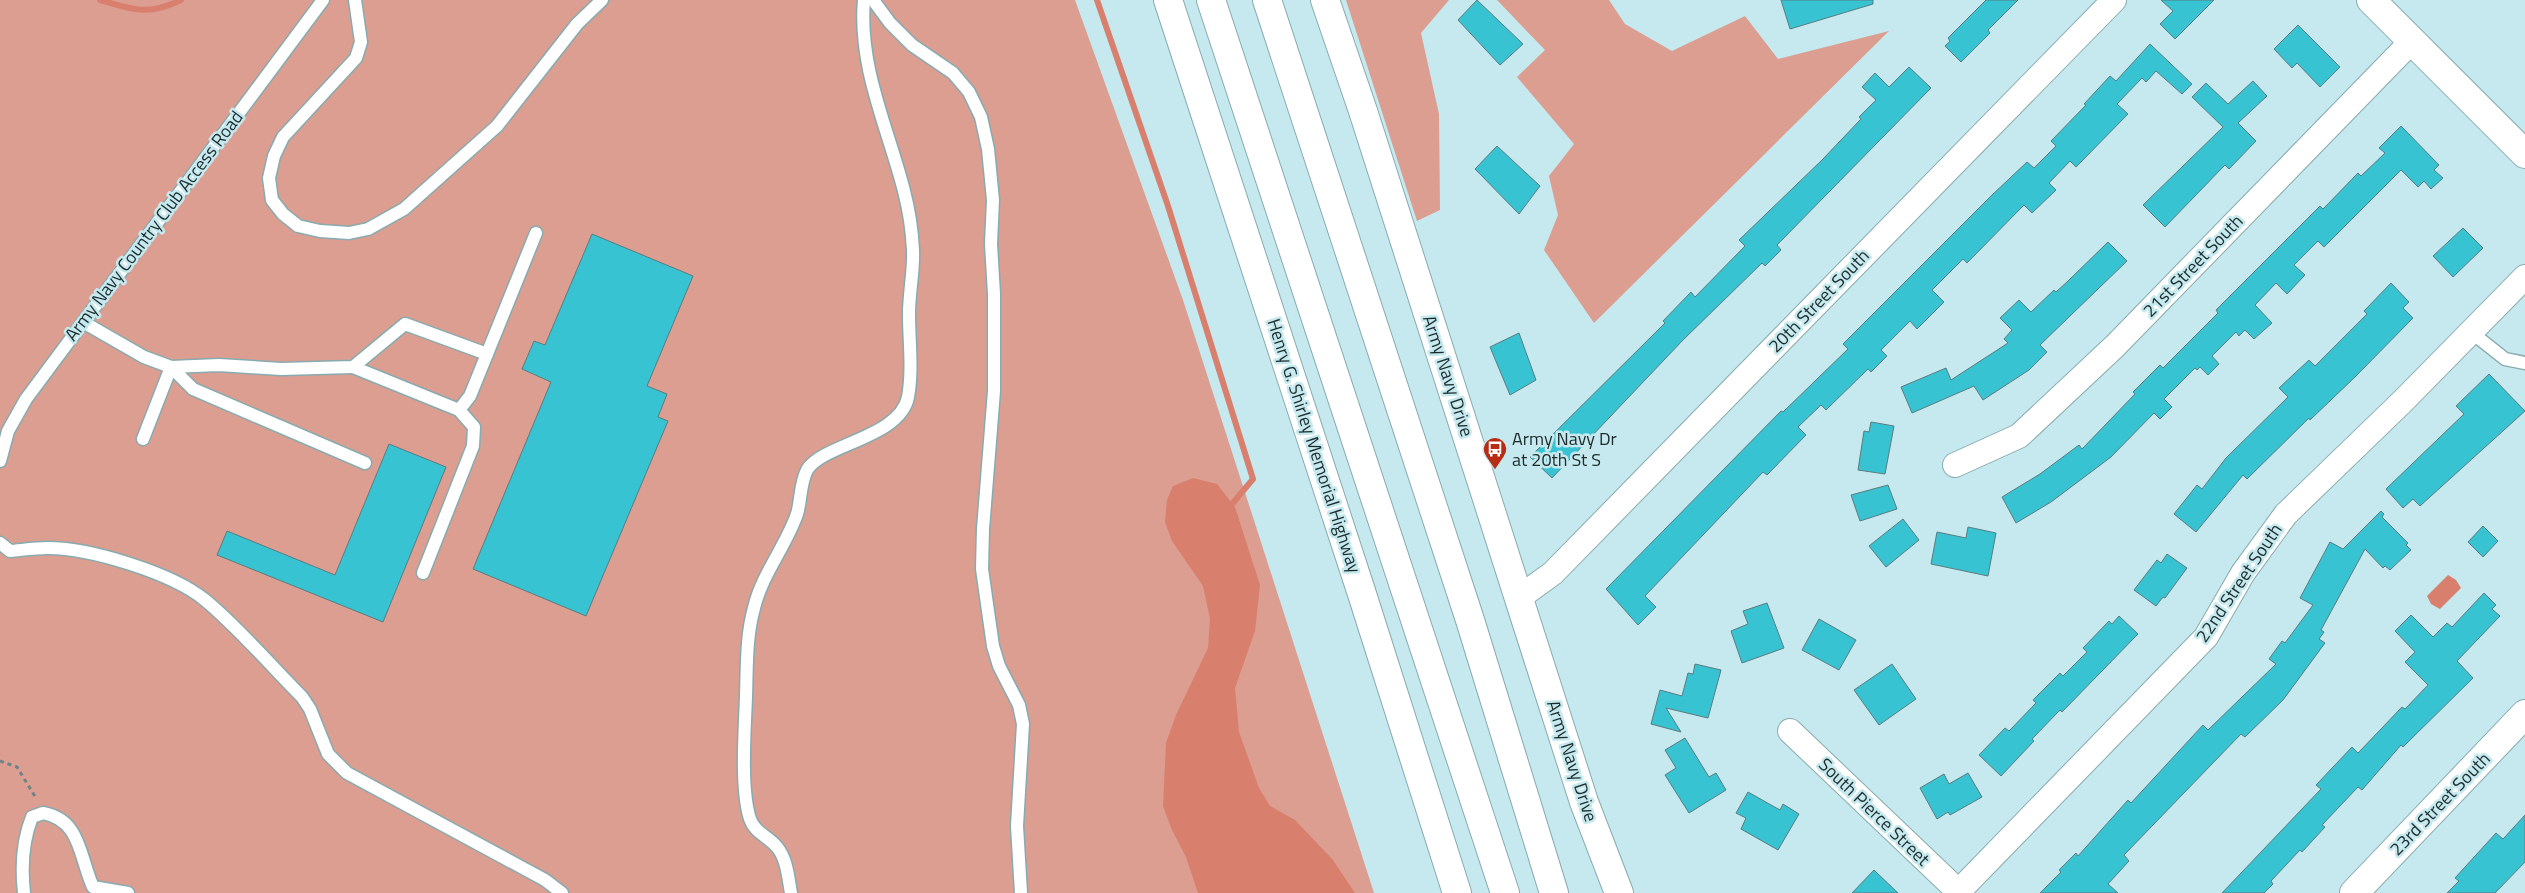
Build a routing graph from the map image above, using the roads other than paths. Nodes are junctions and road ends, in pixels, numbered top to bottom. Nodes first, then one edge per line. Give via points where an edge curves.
1 (323, 0) edge
2 (355, 0) edge
3 (602, 0) edge
4 (864, 0) edge
5 (873, 0) edge
6 (1168, 0) edge
7 (1211, 0) edge
8 (1267, 0) edge
9 (1325, 0) edge
10 (2114, 0) edge
11 (2371, 0) edge
12 (2412, 41) junction
13 (2525, 154) edge
14 (536, 233) dead end
15 (2525, 277) edge
16 (83, 322) junction
17 (2471, 332) junction
18 (487, 354) junction
19 (2525, 362) edge
20 (171, 367) junction
21 (353, 367) junction
22 (459, 410) junction
23 (143, 438) dead end
24 (0, 461) edge
25 (365, 463) dead end
26 (1955, 465) dead end
27 (0, 543) edge
28 (423, 573) dead end
29 (1520, 597) junction
30 (2525, 714) edge
31 (1790, 732) dead end
32 (1958, 892) edge
33 (24, 893) edge
34 (128, 893) edge
35 (562, 893) edge
36 (792, 893) edge
37 (1021, 893) edge
38 (1456, 893) edge
39 (1505, 893) edge
40 (1554, 893) edge
41 (1619, 893) edge
42 (2354, 893) edge

1 - 16 lane, Army Navy Country Club Access Road
2 - 3 lane via 361,42 356,58 283,137 269,178 272,200 283,214 298,226 320,231 349,233 368,230 404,209 497,126 577,24
4 - 36 lane via 862,20 869,68 879,115 904,192 913,250 909,310 910,377 903,410 892,421 819,459 807,470 797,514 754,606 749,637 745,736 745,780 750,819 757,831 775,844 783,855
5 - 37 lane via 912,45 953,73 969,92 981,117 988,150 993,200 994,391 982,569 993,646 999,666 1019,705 1023,724 1017,826
6 - 38 main road, Henry G. Shirley Memorial Highway
7 - 39 main road
8 - 40 main road via 1470,620
9 - 29 main road, Army Navy Drive
10 - 29 street, 20th Street South via 1560,566
11 - 12 main road
12 - 13 main road
12 - 26 street, 21st Street South via 2115,346 2019,436
14 - 18 lane
15 - 17 street, 22nd Street South
16 - 20 lane via 144,358
16 - 24 lane, Army Navy Country Club Access Road via 26,399 8,431
17 - 19 lane via 2505,359
17 - 32 street, 22nd Street South via 2286,514 2244,573 2206,637
18 - 21 lane via 405,324
18 - 22 lane via 470,396
20 - 21 lane
20 - 23 lane
20 - 25 lane via 193,389
21 - 22 lane
22 - 28 lane via 474,426 474,446
27 - 35 lane via 10,551 49,548 122,562 174,581 204,599 302,697 328,754 347,773 545,880
29 - 41 main road, Army Navy Drive via 1584,802
30 - 42 main road, 23rd Street South
31 - 32 street, South Pierce Street
33 - 34 lane via 21,869 25,835 32,817 43,813 63,819 75,834 93,886

